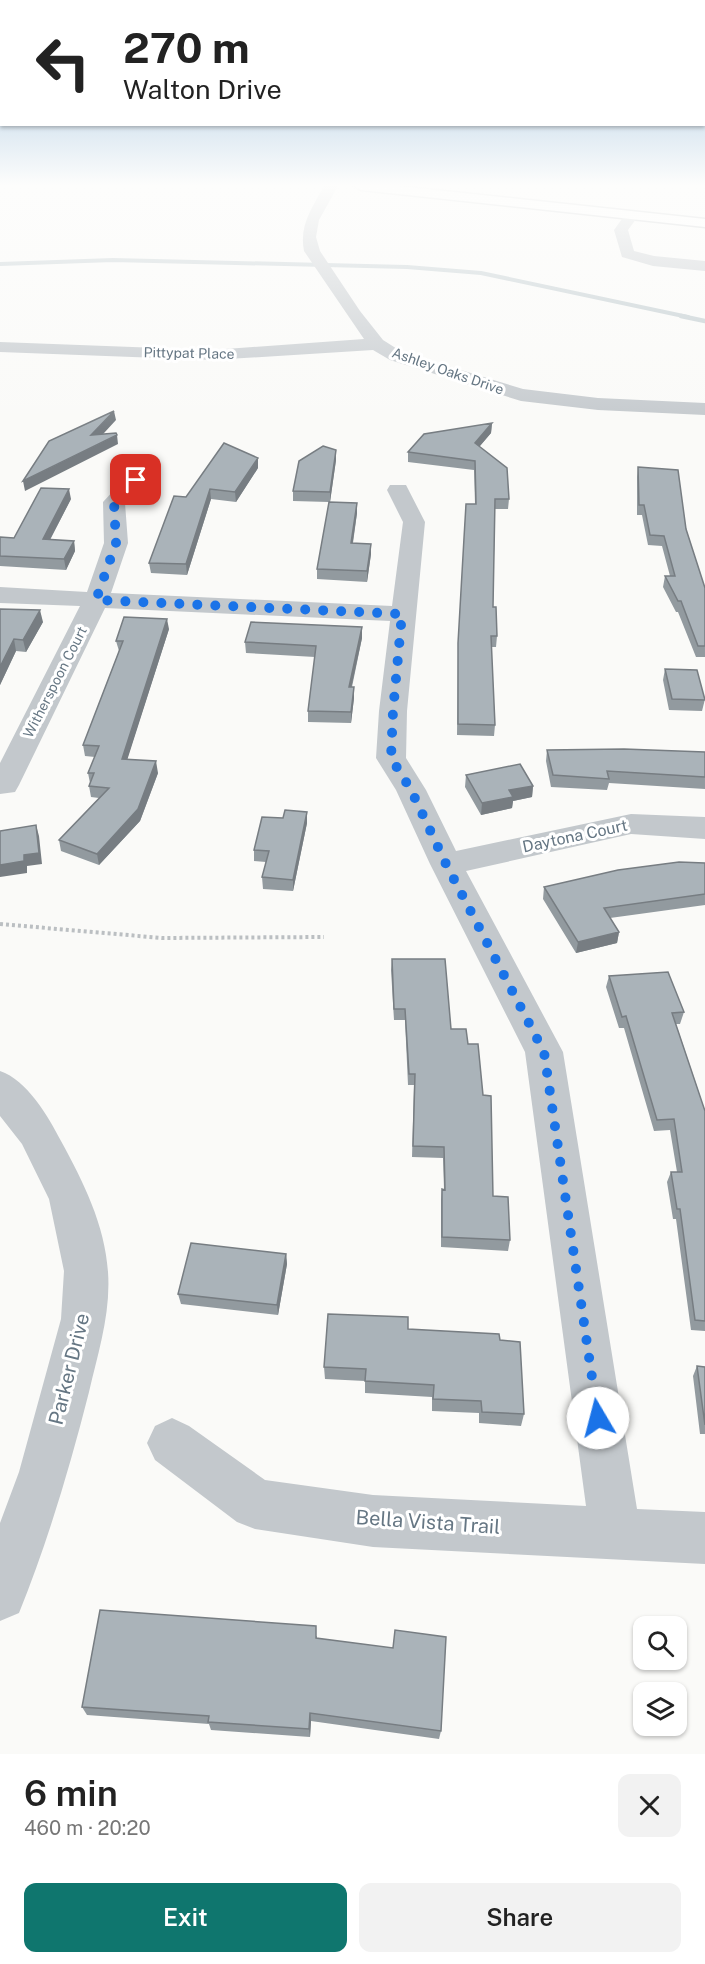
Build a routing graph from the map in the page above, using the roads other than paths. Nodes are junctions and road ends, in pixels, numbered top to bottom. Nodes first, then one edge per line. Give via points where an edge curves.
1 (323, 268) edge
2 (377, 344) junction
3 (0, 347) edge
4 (705, 409) edge
5 (136, 480) dead end
6 (398, 490) dead end
7 (0, 595) edge
8 (96, 600) junction
9 (402, 614) junction
10 (4, 785) dead end
11 (705, 828) edge
12 (446, 864) junction
13 (0, 1087) edge
14 (172, 1443) dead end
15 (615, 1533) junction
16 (705, 1539) edge
17 (0, 1594) edge

1 - 2 street, Ashley Oaks Drive
2 - 3 street, Pittypat Place via 212,355
2 - 4 street, Ashley Oaks Drive via 396,356 521,395 598,404
5 - 8 street, Witherspoon Court via 114,502 116,543
6 - 9 street via 414,522
7 - 8 street
8 - 9 street
8 - 10 street, Witherspoon Court
9 - 12 street via 391,758 411,790
11 - 12 street, Daytona Court via 632,824
12 - 15 street via 544,1052
13 - 17 street, Parker Drive via 36,1132 70,1197 86,1271 81,1330 44,1472
14 - 15 street, Bella Vista Trail via 255,1504 373,1521
15 - 16 street, Bella Vista Trail

